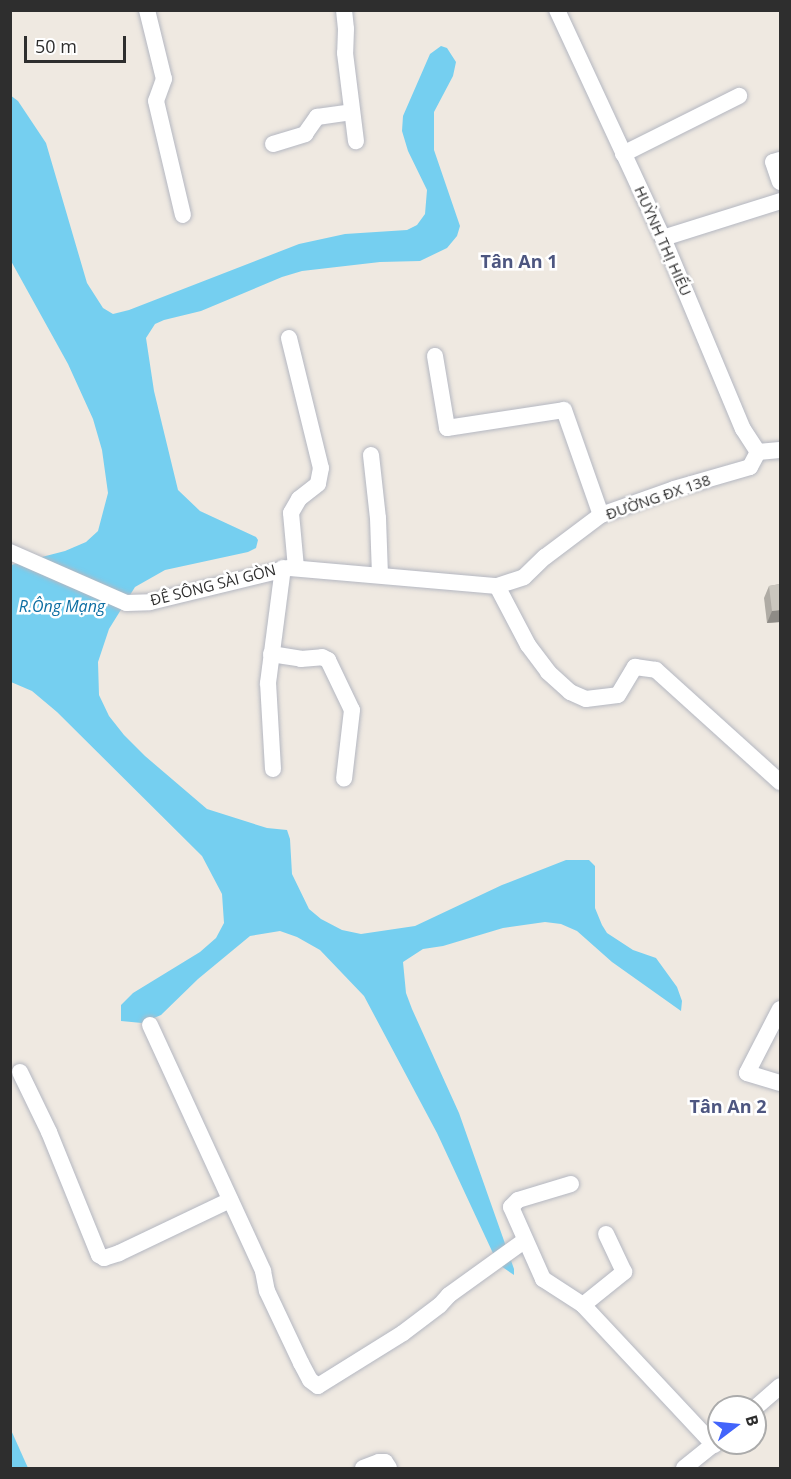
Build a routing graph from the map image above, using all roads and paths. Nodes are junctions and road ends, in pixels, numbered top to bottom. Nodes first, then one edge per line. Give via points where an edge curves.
1 (147, 10) edge
2 (344, 10) edge
3 (557, 10) edge
4 (739, 96) dead end
5 (352, 112) junction
6 (356, 141) dead end
7 (273, 144) dead end
8 (623, 154) junction
9 (780, 160) edge
10 (780, 182) edge
11 (780, 201) edge
12 (183, 215) dead end
13 (663, 238) junction
14 (290, 338) dead end
15 (435, 356) dead end
16 (780, 450) edge
17 (758, 452) junction
18 (371, 455) dead end
19 (600, 515) junction
20 (10, 552) edge
21 (289, 568) junction
22 (380, 575) junction
23 (497, 586) junction
24 (271, 654) junction
25 (273, 769) dead end
26 (344, 779) dead end
27 (780, 782) edge
28 (780, 1009) edge
29 (150, 1025) dead end
30 (20, 1072) dead end
31 (780, 1083) edge
32 (571, 1184) dead end
33 (230, 1200) junction
34 (606, 1234) dead end
35 (518, 1245) junction
36 (583, 1305) junction
37 (780, 1386) edge
38 (767, 1397) edge
39 (707, 1434) edge
40 (707, 1450) edge
41 (363, 1468) edge
42 (390, 1468) edge
43 (684, 1468) edge

1 - 12 street via 164,79 156,101
2 - 5 street
3 - 8 street, HUỲNH THỊ HIẾU
4 - 8 street
5 - 6 street
5 - 7 street via 317,117 305,134
8 - 13 street, HUỲNH THỊ HIẾU
9 - 10 street via 773,162
11 - 13 street
13 - 17 street, HUỲNH THỊ HIẾU via 743,429
14 - 21 street via 321,468 318,484 299,499 291,513
15 - 19 street via 447,428 564,410
16 - 17 street
17 - 19 street, ĐƯỜNG ĐX 138 via 750,467
18 - 22 street
19 - 23 street, ĐƯỜNG ĐX 138 via 524,577
20 - 21 street, ĐÊ SÔNG SÀI GÒN via 126,603 150,602
21 - 22 street, ĐÊ SÔNG SÀI GÒN
21 - 24 street
22 - 23 street, ĐÊ SÔNG SÀI GÒN
23 - 27 street via 528,645 548,672 570,692 586,699 618,695 635,667 656,670
24 - 25 street via 268,683
24 - 26 street via 328,660 352,710
28 - 31 street via 747,1073
29 - 33 street
30 - 33 street via 99,1255 104,1258 119,1253
32 - 35 street via 518,1200 511,1207
33 - 35 street via 301,1363 318,1386 402,1334
34 - 36 street via 624,1272
35 - 36 street via 546,1283
36 - 39 street
37 - 38 street
40 - 43 street
41 - 42 street via 385,1462

